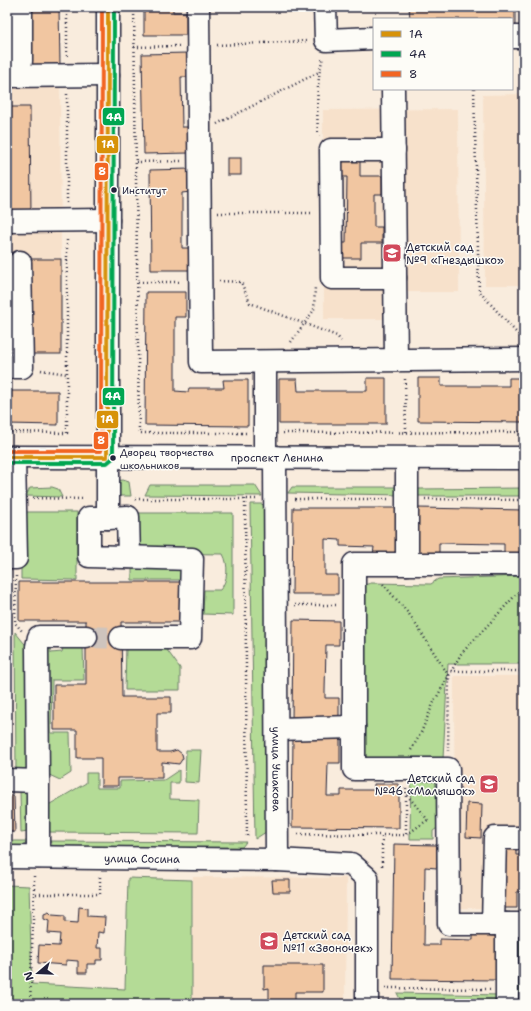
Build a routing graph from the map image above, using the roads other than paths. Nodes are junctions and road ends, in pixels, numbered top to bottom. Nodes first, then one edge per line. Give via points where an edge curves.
1 (21, 7) edge
2 (108, 7) edge
3 (198, 7) edge
4 (325, 7) edge
5 (513, 37) edge
6 (524, 37) edge
7 (373, 38) edge
8 (14, 68) edge
9 (108, 75) junction
10 (393, 90) edge
11 (394, 150) junction
12 (108, 220) junction
13 (7, 221) edge
14 (20, 262) dead end
15 (395, 278) junction
16 (524, 359) edge
17 (401, 360) junction
18 (264, 362) junction
19 (15, 367) edge
20 (11, 457) edge
21 (107, 457) junction
22 (270, 457) junction
23 (407, 458) junction
24 (524, 458) edge
25 (108, 518) junction
26 (129, 557) junction
27 (11, 558) edge
28 (407, 564) junction
29 (524, 564) edge
30 (86, 638) tunnel mouth
31 (122, 638) tunnel mouth
32 (354, 727) junction
33 (277, 729) junction
34 (7, 780) edge
35 (38, 780) junction
36 (524, 838) edge
37 (7, 857) edge
38 (38, 857) junction
39 (277, 860) junction
40 (508, 924) edge
41 (367, 996) edge
42 (507, 997) edge

1 - 8 street
2 - 9 street
3 - 18 street via 201,362
4 - 7 street via 326,40
5 - 6 street
8 - 9 street
9 - 12 street
10 - 11 street
11 - 15 street
11 - 15 street via 331,150 331,213 332,278
12 - 13 street
12 - 21 street
14 - 19 street
15 - 17 street
16 - 17 street
17 - 18 street
18 - 22 street, улица Ушакова via 265,433
20 - 21 street, проспект Ленина
20 - 27 street
21 - 22 street, проспект Ленина
21 - 25 street
22 - 23 street, проспект Ленина
22 - 33 street, улица Ушакова
23 - 24 street, проспект Ленина
23 - 28 street
25 - 26 street via 128,517
25 - 26 street via 89,518 89,556
26 - 31 street via 192,559 190,638
28 - 29 street
28 - 32 street via 354,564
30 - 35 street via 39,637
32 - 33 street
32 - 40 street via 354,769 448,769 449,924
33 - 39 street, улица Ушакова
34 - 35 street
35 - 38 street
36 - 40 street via 495,838
37 - 38 street, улица Сосина
38 - 39 street, улица Сосина
39 - 41 street via 351,864 367,878
40 - 42 street

